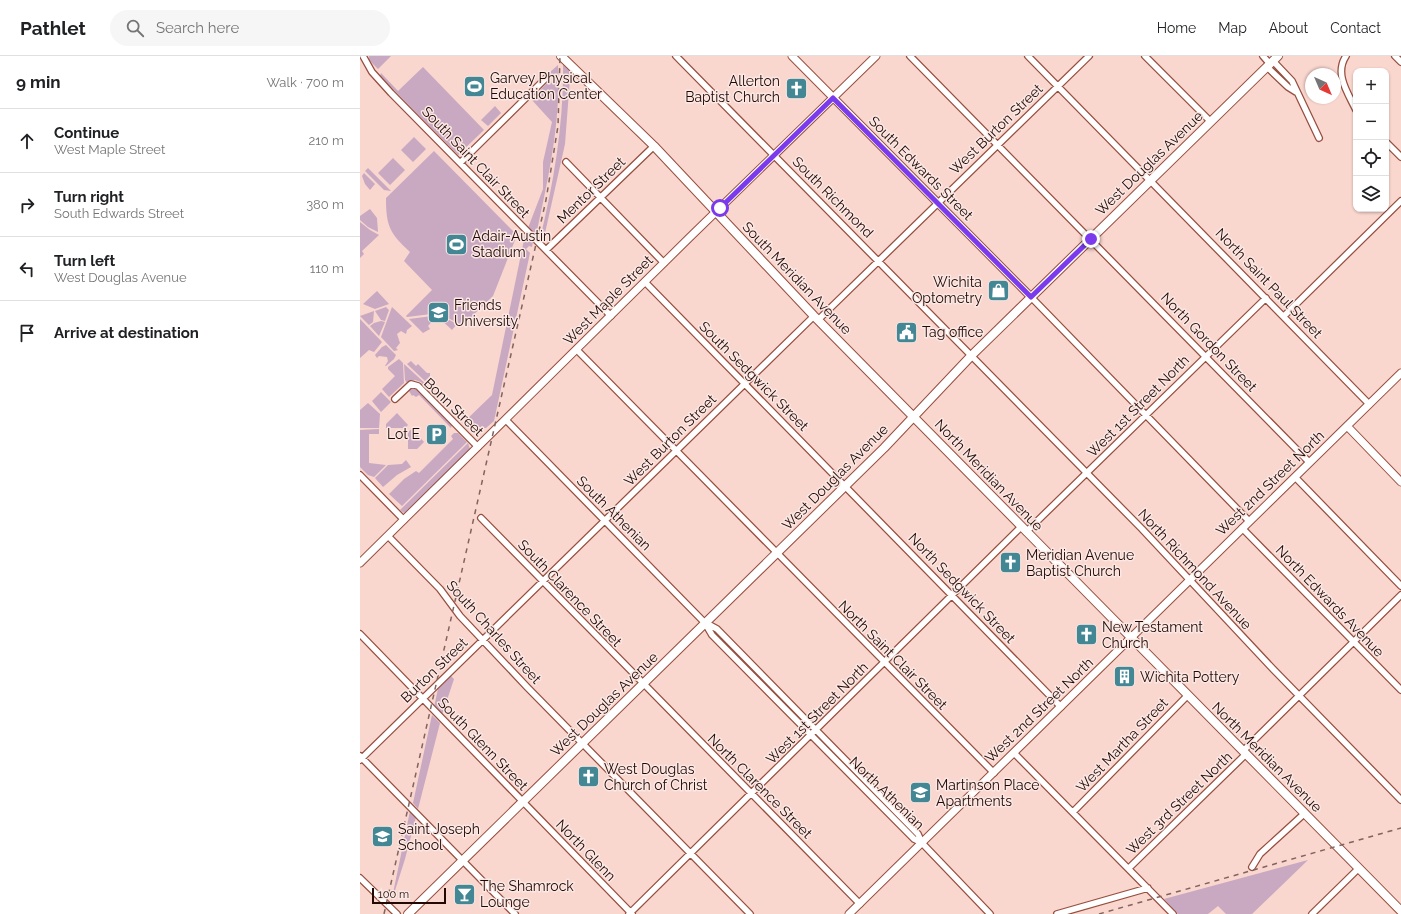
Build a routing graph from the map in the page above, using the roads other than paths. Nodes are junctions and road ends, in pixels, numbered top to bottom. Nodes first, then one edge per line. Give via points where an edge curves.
1 (363, 56) edge
2 (561, 56) edge
3 (676, 56) edge
4 (792, 56) edge
5 (876, 56) edge
6 (910, 56) edge
7 (1028, 56) edge
8 (1089, 56) edge
9 (1145, 56) edge
10 (1262, 56) edge
11 (1346, 56) edge
12 (1395, 56) edge
13 (1272, 62) edge
14 (1401, 62) edge
15 (546, 78) dead end
16 (1057, 86) junction
17 (833, 98) junction
18 (1353, 104) edge
19 (1211, 122) junction
20 (1319, 138) dead end
21 (997, 145) junction
22 (1389, 145) edge
23 (654, 146) junction
24 (774, 155) junction
25 (1401, 157) edge
26 (566, 162) dead end
27 (460, 163) junction
28 (1151, 180) junction
29 (601, 198) junction
30 (1401, 201) edge
31 (938, 203) junction
32 (715, 212) junction
33 (1091, 239) junction
34 (546, 250) junction
35 (878, 261) junction
36 (664, 263) junction
37 (645, 282) junction
38 (1031, 297) junction
39 (1266, 298) junction
40 (611, 316) junction
41 (1284, 316) junction
42 (816, 318) junction
43 (577, 350) junction
44 (972, 355) junction
45 (1206, 356) junction
46 (1400, 375) edge
47 (745, 383) junction
48 (395, 399) dead end
49 (1370, 404) junction
50 (1146, 415) junction
51 (913, 416) junction
52 (506, 420) junction
53 (1347, 426) junction
54 (478, 447) junction
55 (676, 451) junction
56 (1309, 462) junction
57 (1087, 473) junction
58 (360, 475) edge
59 (1295, 477) junction
60 (1401, 482) edge
61 (846, 485) junction
62 (481, 518) dead end
63 (404, 520) junction
64 (606, 520) junction
65 (1249, 521) junction
66 (1242, 528) junction
67 (1024, 529) junction
68 (388, 536) junction
69 (776, 554) junction
70 (360, 563) edge
71 (1189, 580) junction
72 (543, 582) junction
73 (1401, 586) edge
74 (1401, 595) edge
75 (953, 596) junction
76 (705, 623) junction
77 (360, 634) edge
78 (1132, 638) junction
79 (483, 640) junction
80 (1353, 642) junction
81 (884, 663) junction
82 (643, 684) junction
83 (1401, 690) edge
84 (1188, 695) junction
85 (1299, 695) junction
86 (422, 698) junction
87 (1061, 707) junction
88 (817, 730) junction
89 (812, 735) junction
90 (583, 743) junction
91 (1245, 752) junction
92 (1014, 753) junction
93 (361, 758) edge
94 (994, 773) junction
95 (751, 794) junction
96 (1401, 800) edge
97 (522, 802) junction
98 (1073, 812) junction
99 (1305, 813) junction
100 (922, 843) junction
101 (691, 853) junction
102 (462, 861) junction
103 (1252, 867) dead end
104 (1129, 868) junction
105 (1358, 868) junction
106 (360, 878) edge
107 (1148, 888) junction
108 (860, 904) junction
109 (1401, 911) edge
110 (630, 913) edge
111 (397, 914) edge
112 (408, 914) edge
113 (515, 914) edge
114 (750, 914) edge
115 (849, 914) edge
116 (990, 914) edge
117 (1057, 914) edge
118 (1173, 914) edge
119 (1312, 914) edge

1 - 27 street, South Saint Clair Street via 372,72
2 - 23 main road, South Meridian Avenue
3 - 24 street, South Richmond
4 - 17 street, South Edwards Street
5 - 17 street, West Maple Street
6 - 21 street, North Gordon Street
7 - 16 street, North Saint Paul Street
8 - 16 street, West Burton Street
9 - 19 street
10 - 13 street
11 - 18 street via 1341,65 1341,76
12 - 14 street
13 - 19 main road, West Douglas Avenue
13 - 20 street via 1288,87 1297,92
15 - 27 street
16 - 21 street, West Burton Street
16 - 28 street, North Saint Paul Street
17 - 24 street, West Maple Street
17 - 31 street, South Edwards Street
19 - 28 main road, West Douglas Avenue
21 - 31 street, West Burton Street
21 - 33 street, North Gordon Street
22 - 25 street
23 - 29 street, Mentor Street
23 - 32 main road, South Meridian Avenue
24 - 32 street, West Maple Street
24 - 35 street, South Richmond
26 - 29 street
27 - 34 street, South Saint Clair Street
28 - 33 main road, West Douglas Avenue
28 - 39 street, North Saint Paul Street
29 - 34 street, Mentor Street
29 - 36 street
30 - 41 street
31 - 35 street, West Burton Street
31 - 38 street, South Edwards Street
32 - 36 street, West Maple Street
32 - 42 main road, South Meridian Avenue
33 - 38 main road, West Douglas Avenue
33 - 45 street, North Gordon Street
34 - 40 street, South Saint Clair Street
35 - 42 street, West Burton Street
35 - 44 street, South Richmond
36 - 37 street, West Maple Street
37 - 40 street, West Maple Street
37 - 47 street, South Sedgwick Street
38 - 44 main road, West Douglas Avenue
38 - 50 street
39 - 41 street, North Saint Paul Street
39 - 45 street, West 1st Street North
40 - 43 street, West Maple Street
41 - 49 street, North Saint Paul Street
42 - 47 street, West Burton Street
42 - 51 main road, South Meridian Avenue
43 - 52 street, West Maple Street
43 - 55 street
44 - 51 main road, West Douglas Avenue
44 - 57 street, North Richmond Avenue
45 - 50 street, West 1st Street North
45 - 56 street, North Gordon Street
46 - 49 street, West 2nd Street North
47 - 55 street, West Burton Street
47 - 61 street, South Sedgwick Street
48 - 54 street, Bonn Street via 411,384 418,386
49 - 53 street, West 2nd Street North
50 - 57 street, West 1st Street North
50 - 65 street
51 - 61 main road, West Douglas Avenue
51 - 67 main road, North Meridian Avenue
52 - 54 street, West Maple Street
52 - 64 street, South Athenian
53 - 56 street, West 2nd Street North
53 - 60 street
54 - 63 street, West Maple Street
55 - 64 street, West Burton Street
55 - 69 street
56 - 59 street, West 2nd Street North
57 - 67 street, West 1st Street North
57 - 71 street, North Richmond Avenue
58 - 63 street
59 - 65 street, West 2nd Street North
59 - 73 street
61 - 69 main road, West Douglas Avenue
61 - 75 street, North Sedgwick Street
62 - 72 street, South Clarence Street
63 - 68 street, West Maple Street
64 - 72 street, West Burton Street
64 - 76 street, South Athenian
65 - 66 street, West 2nd Street North
66 - 71 street, West 2nd Street North
66 - 80 street, North Edwards Avenue
67 - 75 street, West 1st Street North
67 - 78 main road, North Meridian Avenue
68 - 70 street, West Maple Street
68 - 79 street, South Charles Street via 440,589 460,616
69 - 76 main road, West Douglas Avenue
69 - 81 street, North Saint Clair Street
71 - 78 street, West 2nd Street North
71 - 85 street, North Richmond Avenue
72 - 79 street, Burton Street
72 - 82 street, South Clarence Street
74 - 80 street, West 3rd Street North
75 - 81 street, West 1st Street North
75 - 87 street, North Sedgwick Street
76 - 82 main road, West Douglas Avenue
76 - 88 street, North Athenian via 717,629
76 - 89 street, North Athenian via 712,635
77 - 86 street, South Glenn Street
78 - 84 main road, North Meridian Avenue
78 - 87 street, West 2nd Street North
79 - 86 street, Burton Street
79 - 90 street, South Charles Street
80 - 83 street, North Edwards Avenue
80 - 85 street, West 3rd Street North
81 - 88 street, West 1st Street North
81 - 94 street, North Saint Clair Street
82 - 90 main road, West Douglas Avenue
82 - 95 street, North Clarence Street
84 - 91 main road, North Meridian Avenue
84 - 98 street, West Martha Street
85 - 91 street, West 3rd Street North
85 - 96 street, North Richmond Avenue
86 - 93 street, Burton Street
86 - 97 street, South Glenn Street
87 - 92 street, West 2nd Street North
88 - 89 street, West 1st Street North
88 - 100 street, North Athenian via 918,834
89 - 95 street, West 1st Street North
89 - 100 street, North Athenian via 914,838
90 - 97 main road, West Douglas Avenue
90 - 101 street, South Charles Street
91 - 99 main road, North Meridian Avenue
91 - 104 street, West 3rd Street North
92 - 94 street, West 2nd Street North
92 - 98 street
93 - 102 street
94 - 100 street, West 2nd Street North
95 - 101 street, West 1st Street North
95 - 108 street, North Clarence Street
97 - 102 main road, West Douglas Avenue
97 - 110 street, North Glenn
98 - 104 street
99 - 103 street via 1260,854
99 - 105 main road, North Meridian Avenue
100 - 108 street, West 2nd Street North
100 - 116 street
101 - 110 street, West 1st Street North
101 - 114 street, South Charles Street
102 - 112 main road, West Douglas Avenue
102 - 113 street
104 - 107 street
105 - 109 main road, North Meridian Avenue
105 - 119 street
106 - 111 street
107 - 117 street
107 - 118 street
108 - 115 street, West 2nd Street North

